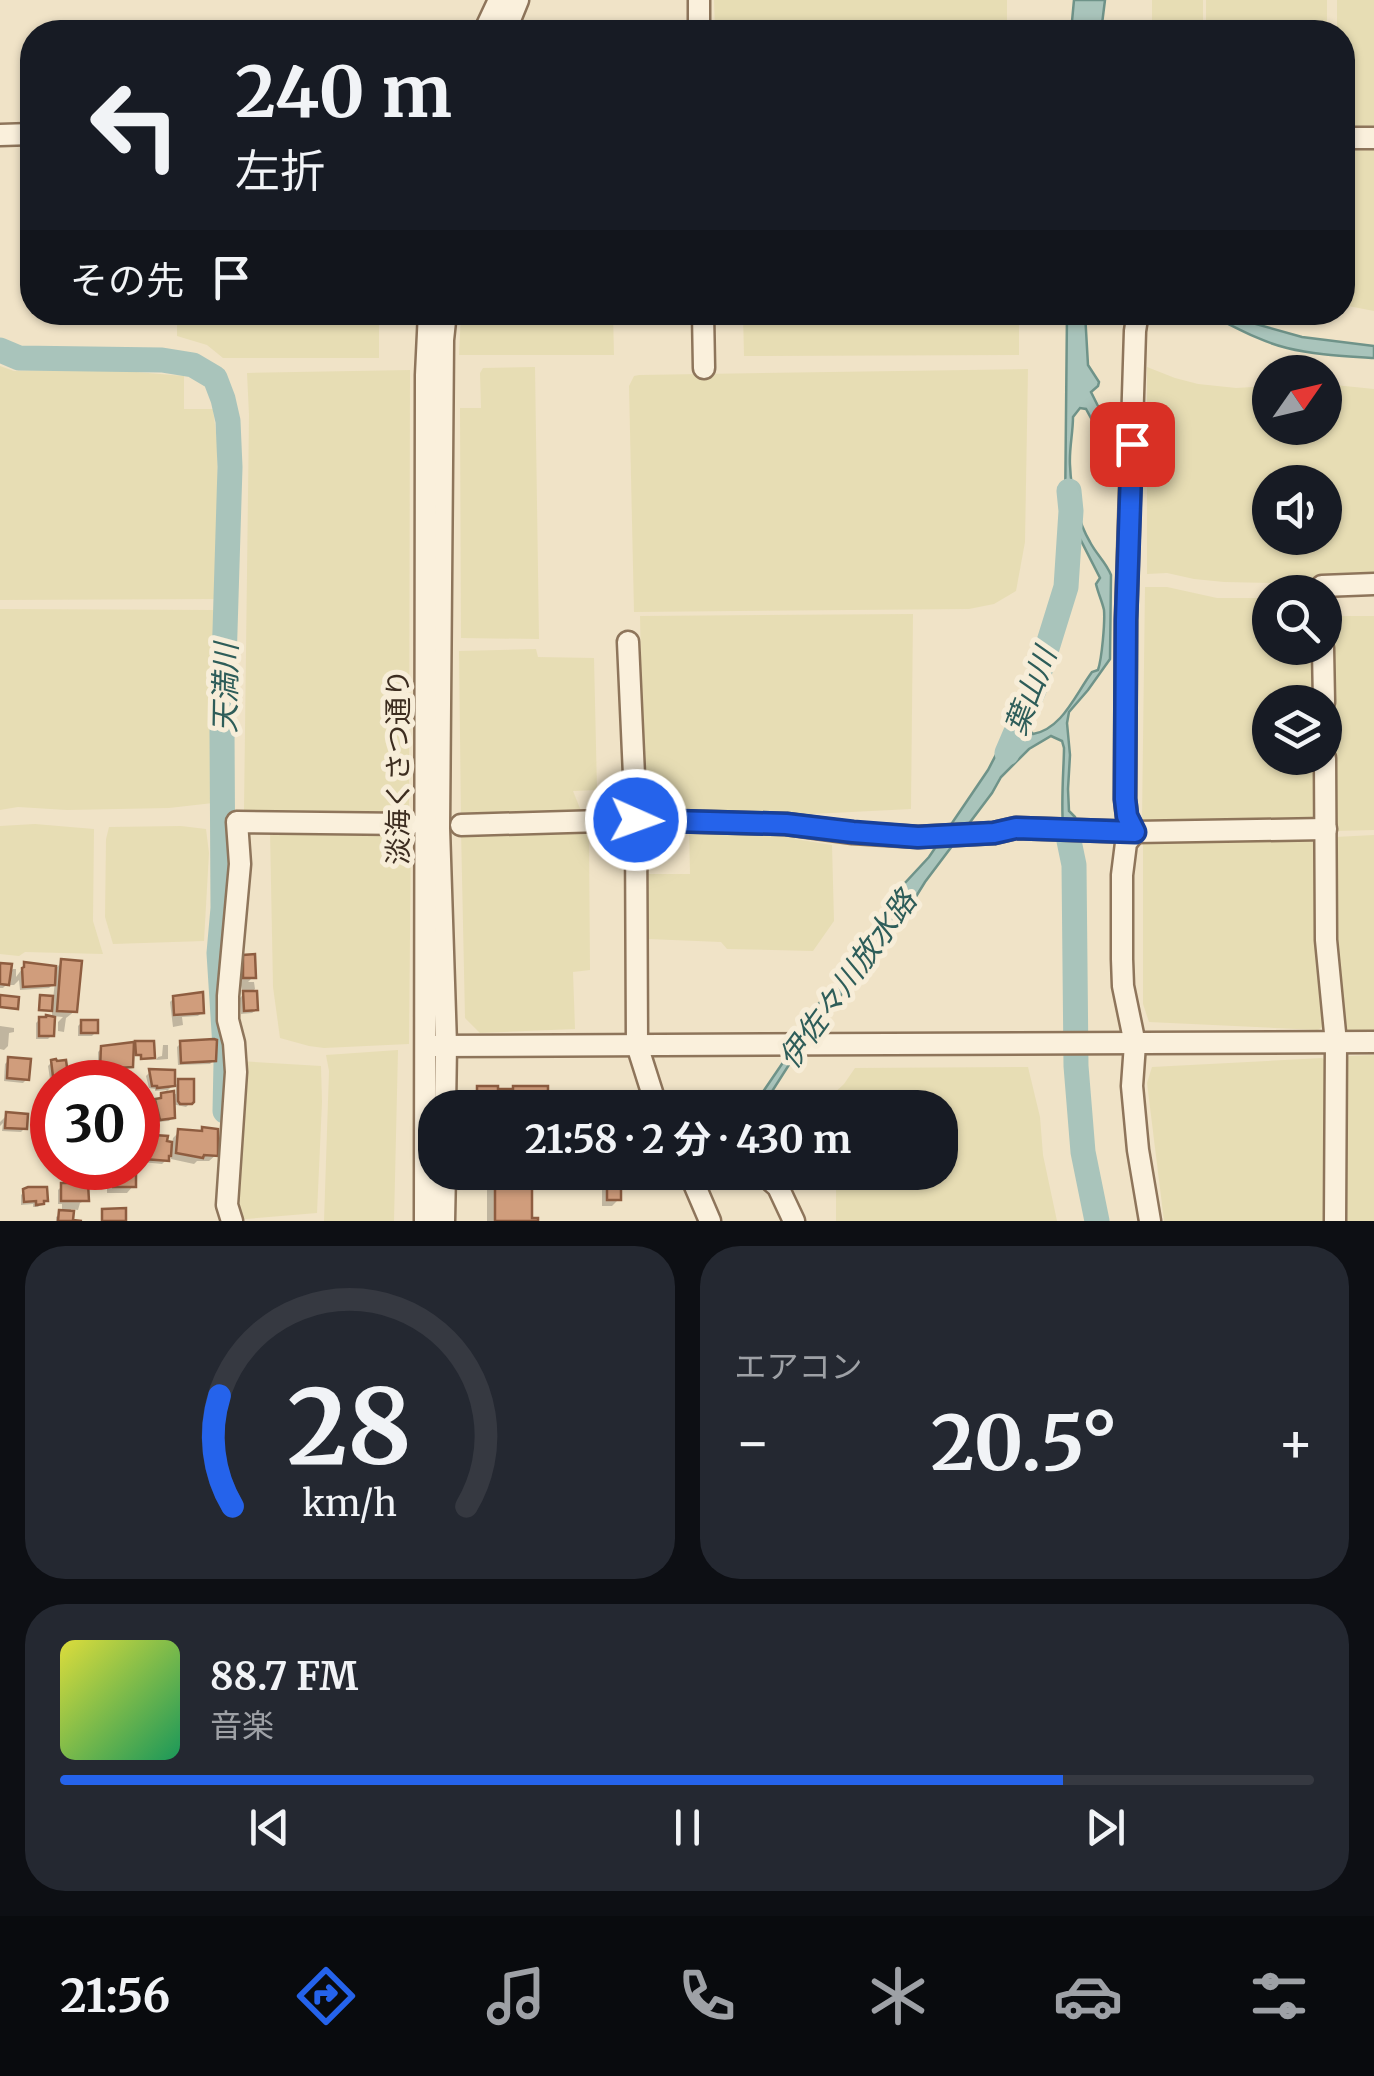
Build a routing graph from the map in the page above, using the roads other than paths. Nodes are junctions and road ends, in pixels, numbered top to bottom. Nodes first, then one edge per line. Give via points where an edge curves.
1 (429, 325) edge
2 (445, 325) edge
3 (703, 325) edge
4 (1136, 325) edge
5 (704, 368) dead end
6 (1374, 584) edge
7 (1342, 585) edge
8 (628, 642) dead end
9 (1325, 775) edge
10 (636, 820) junction
11 (410, 824) dead end
12 (461, 825) dead end
13 (1326, 828) junction
14 (1135, 832) junction
15 (1374, 1042) edge
16 (1336, 1043) junction
17 (1135, 1044) junction
18 (436, 1045) junction
19 (637, 1045) junction
20 (442, 1090) edge
21 (651, 1090) edge
22 (445, 1190) edge
23 (696, 1190) edge
24 (779, 1190) edge
25 (232, 1221) edge
26 (425, 1221) edge
27 (444, 1221) edge
28 (710, 1221) edge
29 (794, 1221) edge
30 (1150, 1221) edge
31 (1334, 1221) edge

1 - 18 street, 淡海くさつ通り
2 - 18 street, 淡海くさつ通り
3 - 5 street
4 - 14 street via 1125,799
6 - 7 street
8 - 10 street
9 - 13 street
10 - 12 street
10 - 14 street via 786,824 918,837 1016,828
10 - 19 street
11 - 25 street via 237,822 240,864 228,996 236,1072 227,1204
13 - 14 street
13 - 16 street via 1326,940
14 - 17 street via 1126,843 1122,874 1123,986
15 - 16 street
16 - 17 street
16 - 31 street
17 - 19 street
17 - 30 street via 1132,1086
18 - 19 street
18 - 20 street, 淡海くさつ通り
18 - 26 street, 淡海くさつ通り
19 - 21 street
22 - 27 street
23 - 28 street
24 - 29 street

